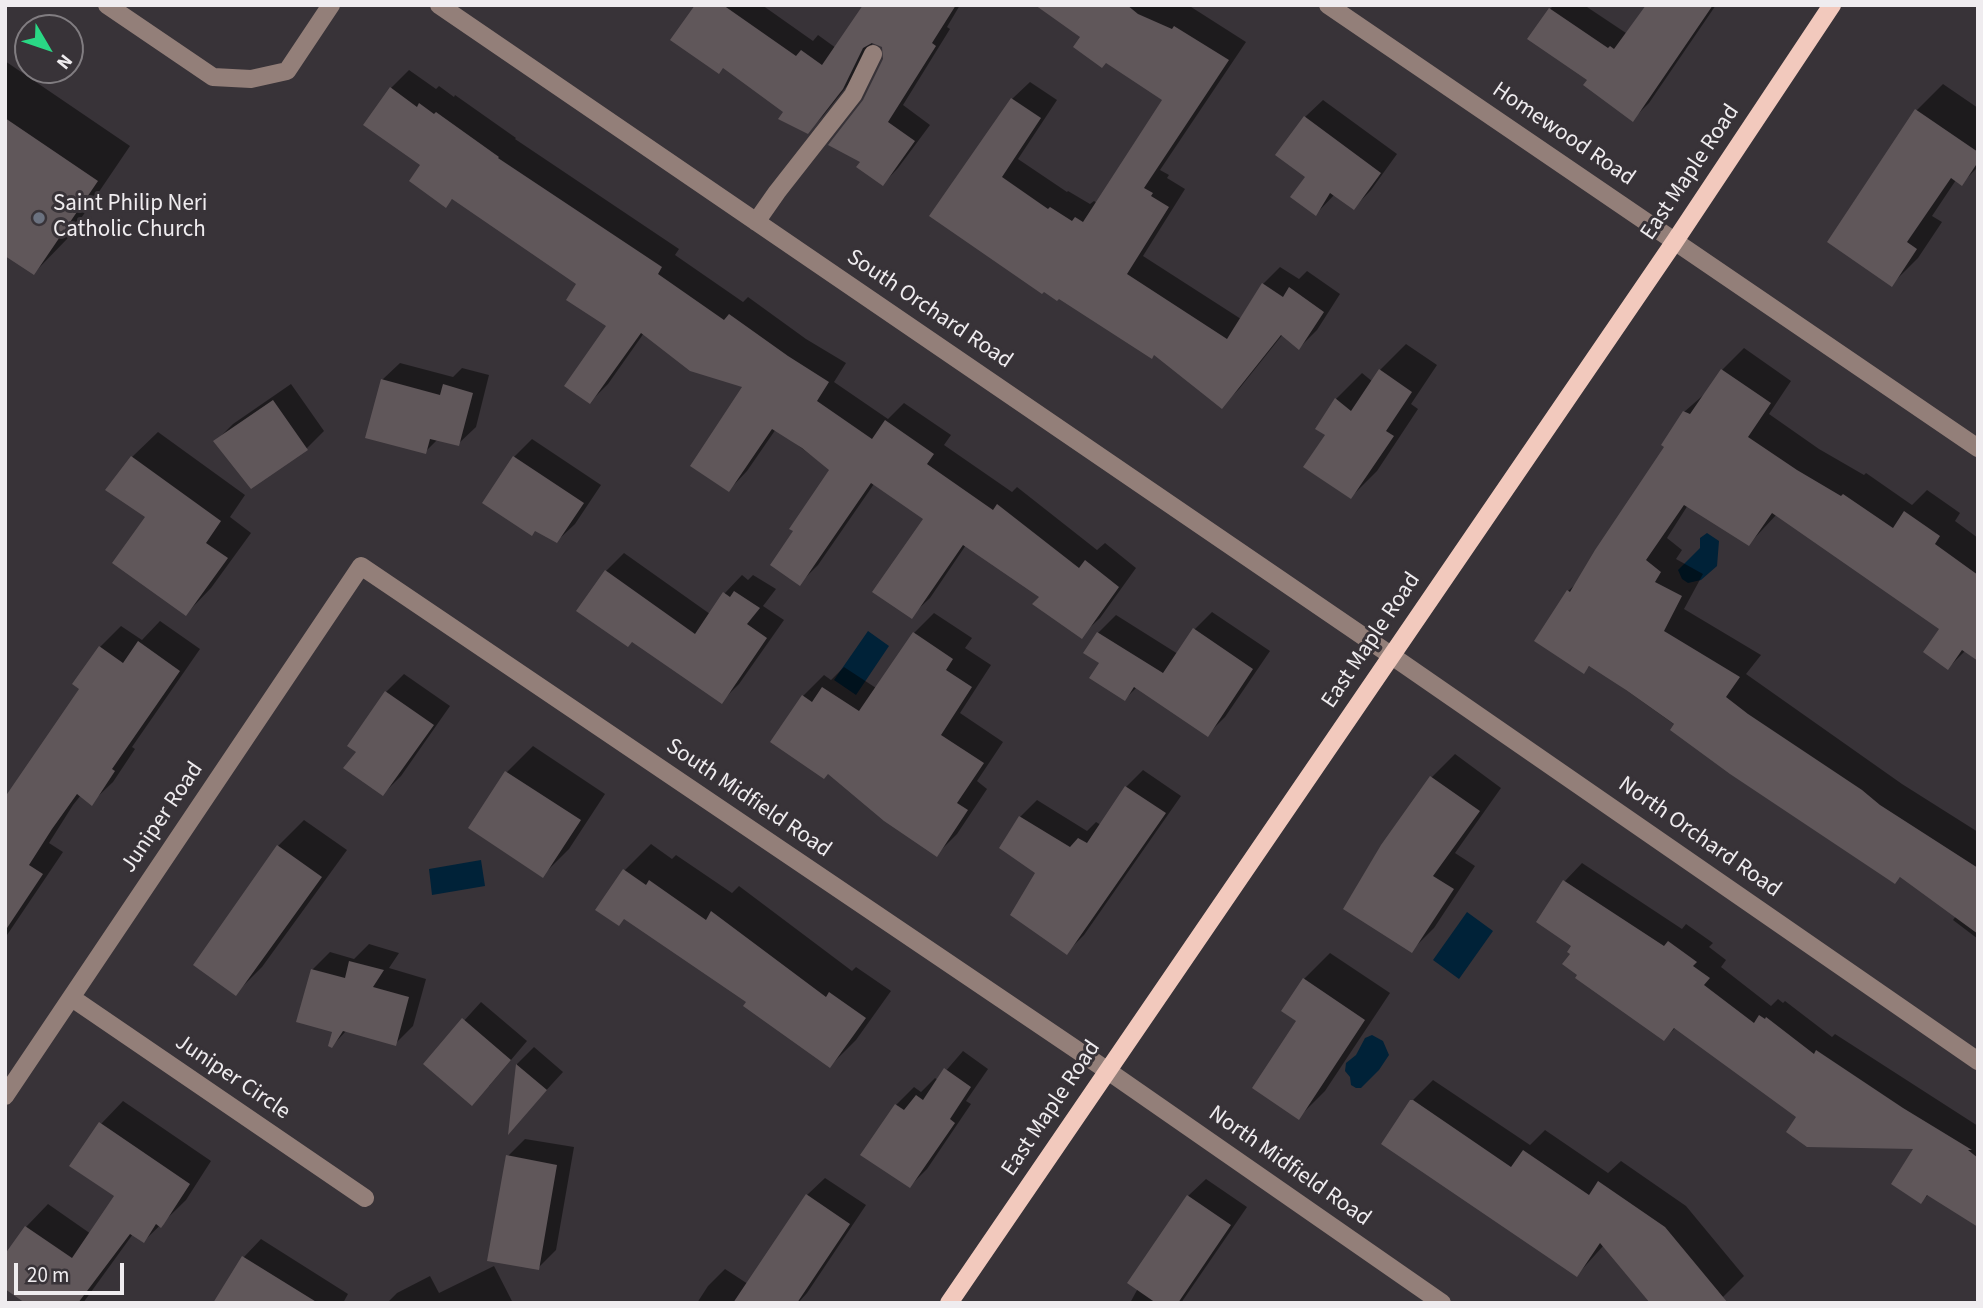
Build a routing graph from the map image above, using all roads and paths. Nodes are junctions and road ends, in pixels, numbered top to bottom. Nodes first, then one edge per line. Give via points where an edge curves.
1 (107, 5) edge
2 (331, 5) edge
3 (439, 5) edge
4 (1328, 5) edge
5 (1832, 5) edge
6 (873, 54) dead end
7 (757, 222) junction
8 (1675, 241) junction
9 (1978, 448) edge
10 (361, 566) joint
11 (1392, 656) junction
12 (72, 998) junction
13 (1978, 1061) edge
14 (1108, 1072) junction
15 (5, 1096) edge
16 (365, 1198) dead end
17 (948, 1303) edge
18 (1442, 1303) edge

1 - 2 street via 213,77 251,79 287,71
3 - 7 street, South Orchard Road
4 - 8 street, Homewood Road
5 - 8 main road, East Maple Road
6 - 7 street via 853,95
7 - 11 street, South Orchard Road
8 - 9 street, Homewood Road
8 - 11 main road, East Maple Road
10 - 12 street, Juniper Road
10 - 14 street, South Midfield Road
11 - 13 street, North Orchard Road
11 - 14 main road, East Maple Road
12 - 15 street, Juniper Road
12 - 16 street, Juniper Circle
14 - 17 main road, East Maple Road
14 - 18 street, North Midfield Road

